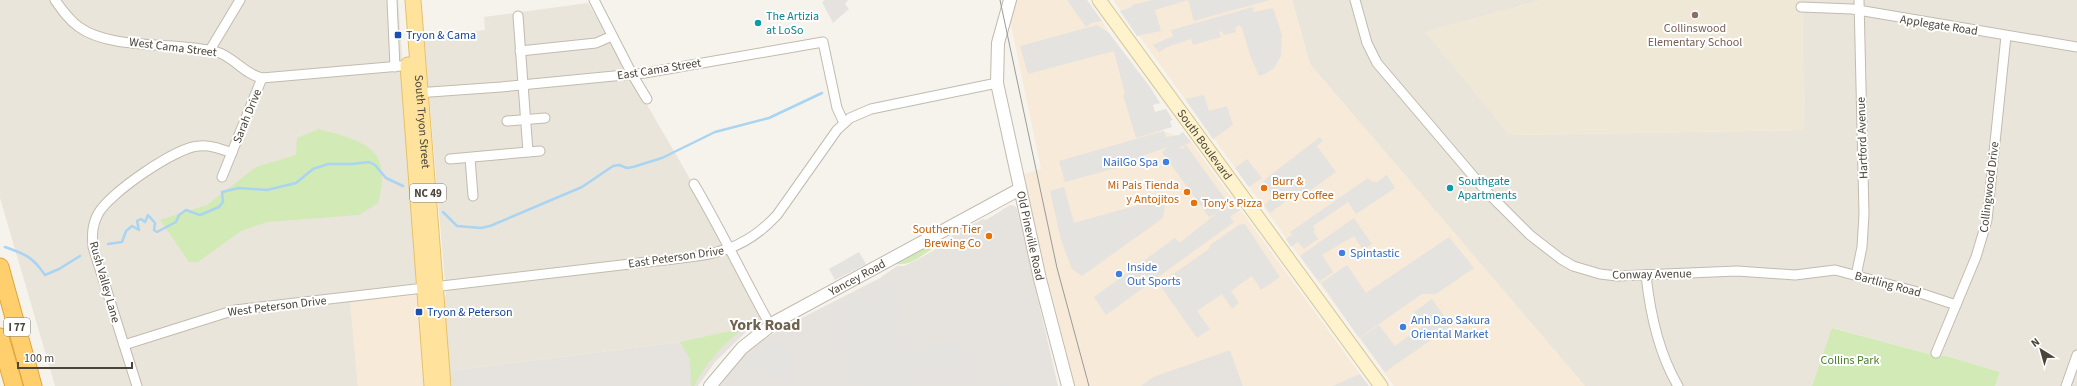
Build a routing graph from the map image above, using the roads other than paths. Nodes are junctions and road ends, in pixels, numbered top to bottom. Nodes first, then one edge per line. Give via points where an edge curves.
1 (55, 0) edge
2 (240, 0) edge
3 (392, 0) edge
4 (403, 0) edge
5 (413, 0) edge
6 (594, 0) edge
7 (1003, 0) edge
8 (1010, 0) edge
9 (1099, 0) edge
10 (1355, 0) edge
11 (1859, 0) edge
12 (1802, 7) dead end
13 (1859, 11) junction
14 (518, 16) dead end
15 (612, 36) junction
16 (2006, 36) junction
17 (2077, 47) edge
18 (210, 50) junction
19 (520, 51) junction
20 (407, 65) junction
21 (632, 74) junction
22 (262, 78) junction
23 (997, 84) junction
24 (523, 85) junction
25 (415, 93) junction
26 (647, 99) dead end
27 (545, 118) dead end
28 (525, 119) junction
29 (507, 121) dead end
30 (844, 123) junction
31 (528, 152) junction
32 (540, 152) dead end
33 (232, 153) junction
34 (470, 158) junction
35 (450, 159) dead end
36 (222, 177) dead end
37 (694, 184) dead end
38 (1020, 188) junction
39 (473, 196) dead end
40 (728, 250) junction
41 (0, 267) edge
42 (1819, 272) joint
43 (1646, 275) junction
44 (1856, 276) junction
45 (430, 287) junction
46 (1956, 306) junction
47 (770, 326) junction
48 (0, 337) edge
49 (124, 345) junction
50 (1936, 353) dead end
51 (2077, 355) edge
52 (14, 386) edge
53 (34, 386) edge
54 (137, 386) edge
55 (432, 386) edge
56 (443, 386) edge
57 (710, 386) edge
58 (1068, 386) edge
59 (1381, 386) edge
60 (1678, 386) edge
61 (2066, 386) edge

1 - 18 street, West Cama Street via 70,20 96,36
2 - 18 street
3 - 20 street
4 - 20 main road, South Tryon Street / NC 49
5 - 20 main road, South Tryon Street / NC 49
6 - 15 street
7 - 23 street, Old Pineville Road via 990,55 991,73
8 - 23 street, Old Pineville Road via 998,43
9 - 59 main road, South Boulevard
10 - 43 street, Conway Avenue via 1367,43 1377,63 1508,215 1542,245 1573,266 1600,274
11 - 13 street, Hartford Avenue
12 - 13 street, Applegate Road
13 - 16 street, Applegate Road
13 - 44 street, Hartford Avenue via 1864,214
14 - 19 street
15 - 19 street via 596,43
15 - 21 street
16 - 17 street, Applegate Road
16 - 46 street, Collingwood Drive via 1987,220 1976,257
18 - 22 street, West Cama Street via 224,54 249,73
19 - 24 street
20 - 22 street
20 - 25 main road, South Tryon Street / NC 49
21 - 24 street, East Cama Street
21 - 26 street
21 - 30 street, East Cama Street via 823,42 837,108
22 - 33 street, Sarah Drive
23 - 30 street, East Peterson Drive via 871,109
23 - 38 street, Old Pineville Road
24 - 25 street, East Cama Street
24 - 28 street
25 - 45 main road, South Tryon Street / NC 49
27 - 28 street
28 - 29 street
28 - 31 street
30 - 40 street, East Peterson Drive via 777,215 756,235
31 - 32 street
31 - 34 street
33 - 36 street, Sarah Drive
33 - 49 street, Rush Valley Lane via 206,146 180,151 114,195 98,214 93,226 93,247
34 - 35 street
34 - 39 street
37 - 40 street via 722,232
38 - 47 street, Yancey Road
38 - 58 street, Old Pineville Road via 1040,279
40 - 45 street, East Peterson Drive via 687,258
40 - 47 street
41 - 53 highway, I 77
42 - 43 street, Conway Avenue via 1795,275 1737,271
42 - 44 street, Bartling Road via 1835,270
43 - 60 street via 1655,330
44 - 46 street, Bartling Road via 1914,291
45 - 49 street, West Peterson Drive via 235,310
45 - 55 main road, South Tryon Street / NC 49
45 - 56 main road, South Tryon Street / NC 49
46 - 50 street, Collingwood Drive
47 - 57 street, Yancey Road via 742,348
48 - 52 highway, I 77
49 - 54 street, Rush Valley Lane
51 - 61 street

